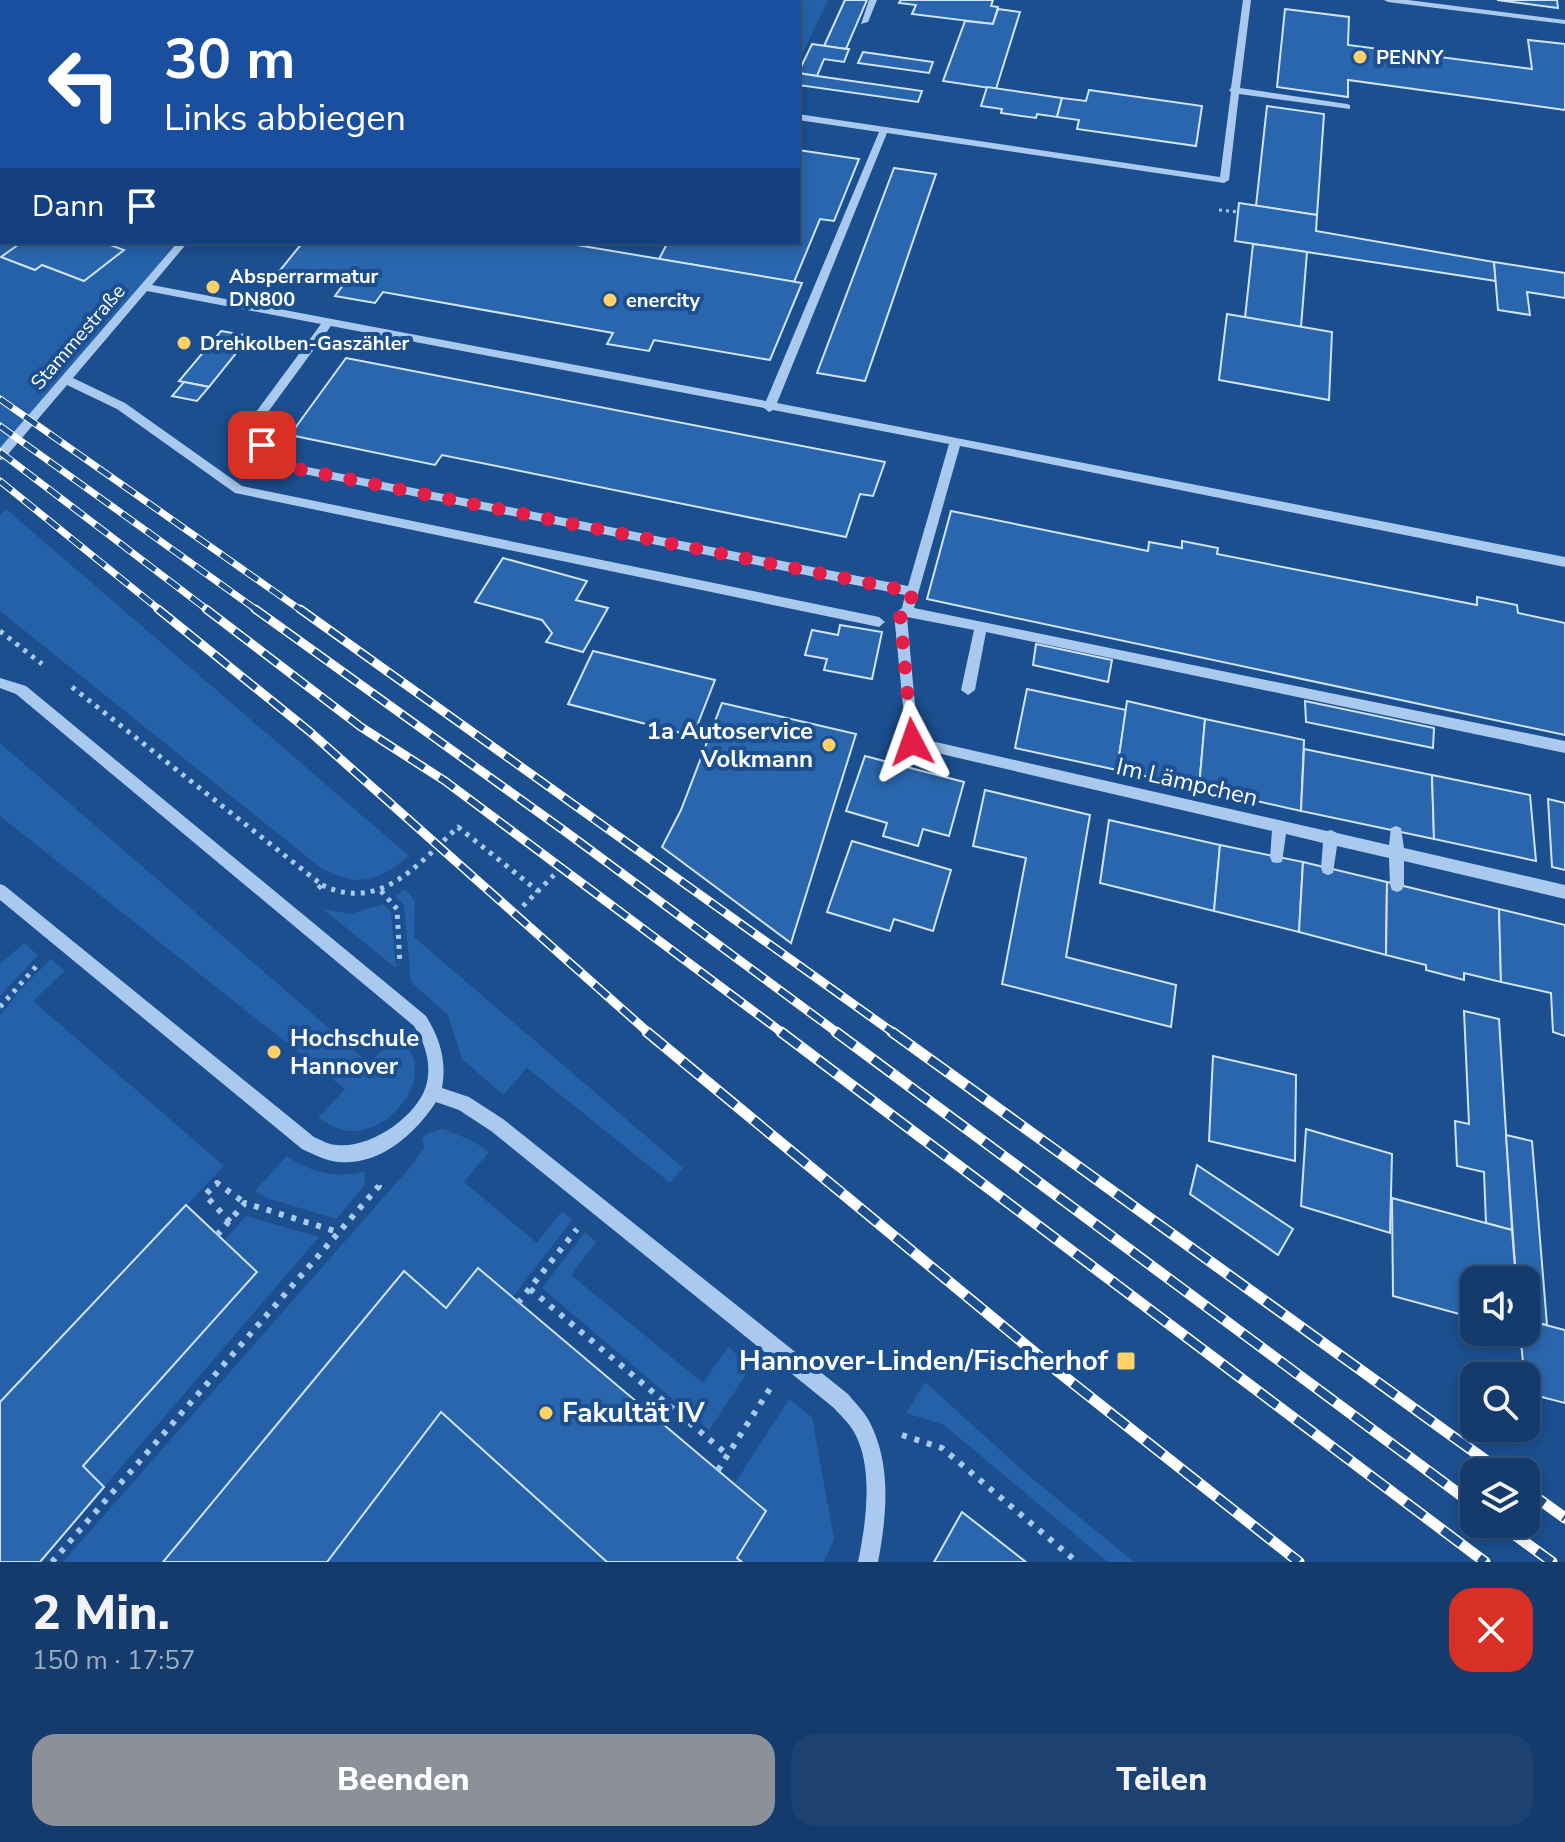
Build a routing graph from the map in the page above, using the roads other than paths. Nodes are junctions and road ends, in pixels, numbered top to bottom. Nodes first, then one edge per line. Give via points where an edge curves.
1 (873, 0) edge
2 (1247, 0) edge
3 (1388, 0) edge
4 (864, 22) dead end
5 (1565, 22) edge
6 (1233, 90) junction
7 (1347, 107) dead end
8 (800, 117) edge
9 (884, 130) junction
10 (181, 244) edge
11 (144, 287) junction
12 (328, 322) junction
13 (65, 379) junction
14 (769, 408) junction
15 (956, 441) junction
16 (0, 456) edge
17 (1565, 562) edge
18 (913, 592) junction
19 (905, 619) junction
20 (879, 622) dead end
21 (981, 626) junction
22 (0, 683) edge
23 (968, 690) dead end
24 (1565, 747) edge
25 (1279, 826) junction
26 (1396, 832) dead end
27 (1331, 836) junction
28 (1396, 851) junction
29 (1277, 857) dead end
30 (1328, 868) dead end
31 (1397, 885) dead end
32 (0, 891) edge
33 (1565, 892) edge
34 (433, 1093) junction
35 (868, 1562) edge

1 - 4 street
2 - 6 street
3 - 5 street
6 - 7 street
6 - 9 street via 1224,180
8 - 9 street
9 - 14 street
10 - 11 street, Stammestraße
11 - 12 street
11 - 13 street, Stammestraße
12 - 14 street
12 - 18 street via 251,427 273,464
13 - 16 street, Stammestraße
13 - 20 street via 121,406 239,490
14 - 15 street
15 - 17 street
15 - 18 street
18 - 19 street
19 - 21 street
19 - 25 street, Im Lämpchen via 912,742
21 - 23 street
21 - 24 street
22 - 34 street via 21,690 420,1021 434,1042 439,1069
25 - 27 street, Im Lämpchen
25 - 29 street
26 - 28 street
27 - 28 street, Im Lämpchen
27 - 30 street
28 - 31 street
28 - 33 street, Im Lämpchen
32 - 34 street via 308,1143 337,1154 373,1148 399,1135
34 - 35 street via 463,1103 497,1125 841,1401 861,1425 873,1458

